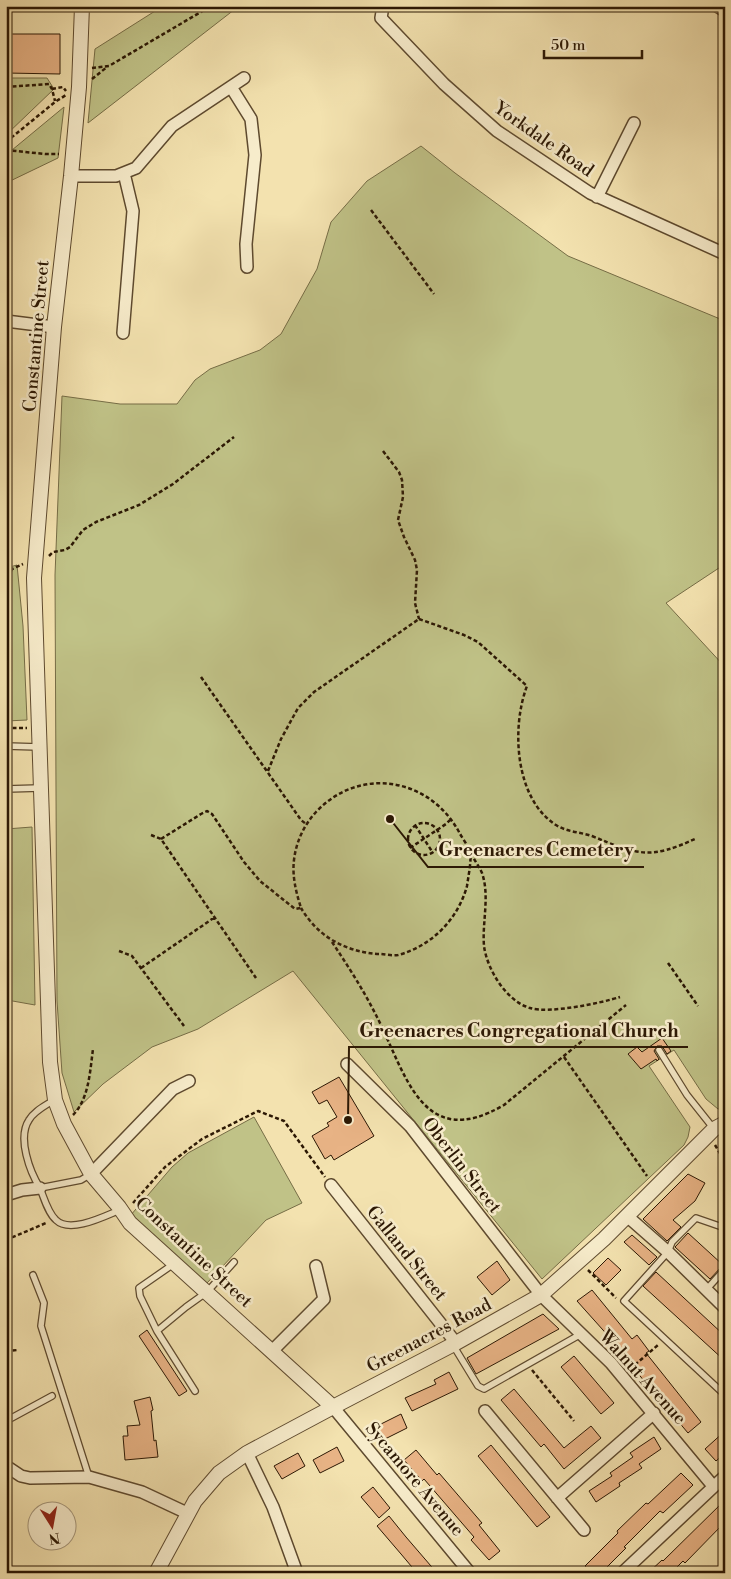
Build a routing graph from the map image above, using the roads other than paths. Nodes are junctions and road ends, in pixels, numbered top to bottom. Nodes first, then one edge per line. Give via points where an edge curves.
1 (82, 6) edge
2 (383, 6) edge
3 (717, 6) edge
4 (725, 11) edge
5 (244, 78) dead end
6 (231, 87) junction
7 (634, 123) dead end
8 (124, 173) junction
9 (71, 176) junction
10 (597, 197) junction
11 (724, 250) edge
12 (247, 267) dead end
13 (6, 321) edge
14 (54, 327) junction
15 (123, 332) dead end
16 (6, 746) edge
17 (39, 747) junction
18 (40, 788) junction
19 (6, 789) edge
20 (659, 1050) dead end
21 (347, 1064) dead end
22 (189, 1081) dead end
23 (55, 1100) junction
24 (716, 1129) edge
25 (91, 1174) junction
26 (331, 1185) road end
27 (40, 1188) junction
28 (6, 1195) edge
29 (119, 1212) junction
30 (627, 1216) junction
31 (725, 1228) edge
32 (668, 1252) junction
33 (234, 1262) dead end
34 (175, 1263) junction
35 (316, 1266) dead end
36 (725, 1269) edge
37 (33, 1276) dead end
38 (706, 1290) junction
39 (207, 1292) junction
40 (540, 1295) junction
41 (725, 1308) edge
42 (157, 1331) junction
43 (580, 1334) junction
44 (455, 1344) junction
45 (272, 1351) junction
46 (195, 1391) dead end
47 (725, 1395) edge
48 (52, 1396) dead end
49 (333, 1407) junction
50 (485, 1411) dead end
51 (654, 1413) junction
52 (6, 1421) edge
53 (248, 1454) junction
54 (6, 1466) edge
55 (725, 1476) edge
56 (90, 1477) junction
57 (713, 1486) junction
58 (557, 1498) junction
59 (187, 1513) junction
60 (584, 1530) dead end
61 (156, 1573) edge
62 (297, 1573) edge
63 (470, 1573) edge
64 (622, 1573) edge

1 - 9 street, Constantine Street
2 - 10 street, Yorkdale Road via 381,18 450,90 497,131
3 - 4 street
5 - 6 street
6 - 8 street via 172,126 136,168
6 - 12 street via 251,119 255,155 246,244
7 - 10 street
8 - 9 street via 116,176
8 - 15 street via 133,211
9 - 14 street, Constantine Street
10 - 11 street, Yorkdale Road
13 - 14 street
14 - 17 street, Constantine Street via 34,578
16 - 17 lane
17 - 18 street, Constantine Street
18 - 19 lane
18 - 23 street, Constantine Street via 50,1062
20 - 24 lane via 687,1095
21 - 40 street, Oberlin Street via 410,1126
22 - 25 street via 173,1089
23 - 25 street, Constantine Street
23 - 27 lane via 28,1121 24,1138 33,1178
24 - 30 street, Greenacres Road
25 - 27 lane via 81,1180
25 - 29 street, Constantine Street
26 - 44 street, Galland Street
27 - 28 street
27 - 29 lane via 57,1222 71,1225
29 - 34 street, Constantine Street
30 - 32 street
30 - 40 street, Greenacres Road
31 - 32 lane via 696,1218 672,1242
32 - 38 street
32 - 47 lane via 624,1301
33 - 39 lane
34 - 39 street, Constantine Street
34 - 42 lane via 139,1288
35 - 45 street via 324,1299
36 - 38 lane
37 - 56 lane via 44,1303 41,1326
38 - 41 street
39 - 42 lane
39 - 45 street, Constantine Street
40 - 43 street, Walnut Avenue
40 - 44 street, Greenacres Road
42 - 46 lane
43 - 44 lane via 484,1389 478,1386
43 - 51 street, Walnut Avenue
44 - 49 street, Greenacres Road
45 - 49 street, Constantine Street
48 - 52 lane
49 - 53 street, Greenacres Road
49 - 63 street, Sycamore Avenue
50 - 58 street
51 - 57 street, Walnut Avenue
51 - 58 street
53 - 59 street, Greenacres Road via 209,1482
53 - 62 street via 276,1513
54 - 56 street via 30,1478
55 - 57 street
56 - 59 street via 142,1492
57 - 64 street
58 - 60 street
59 - 61 street, Greenacres Road

